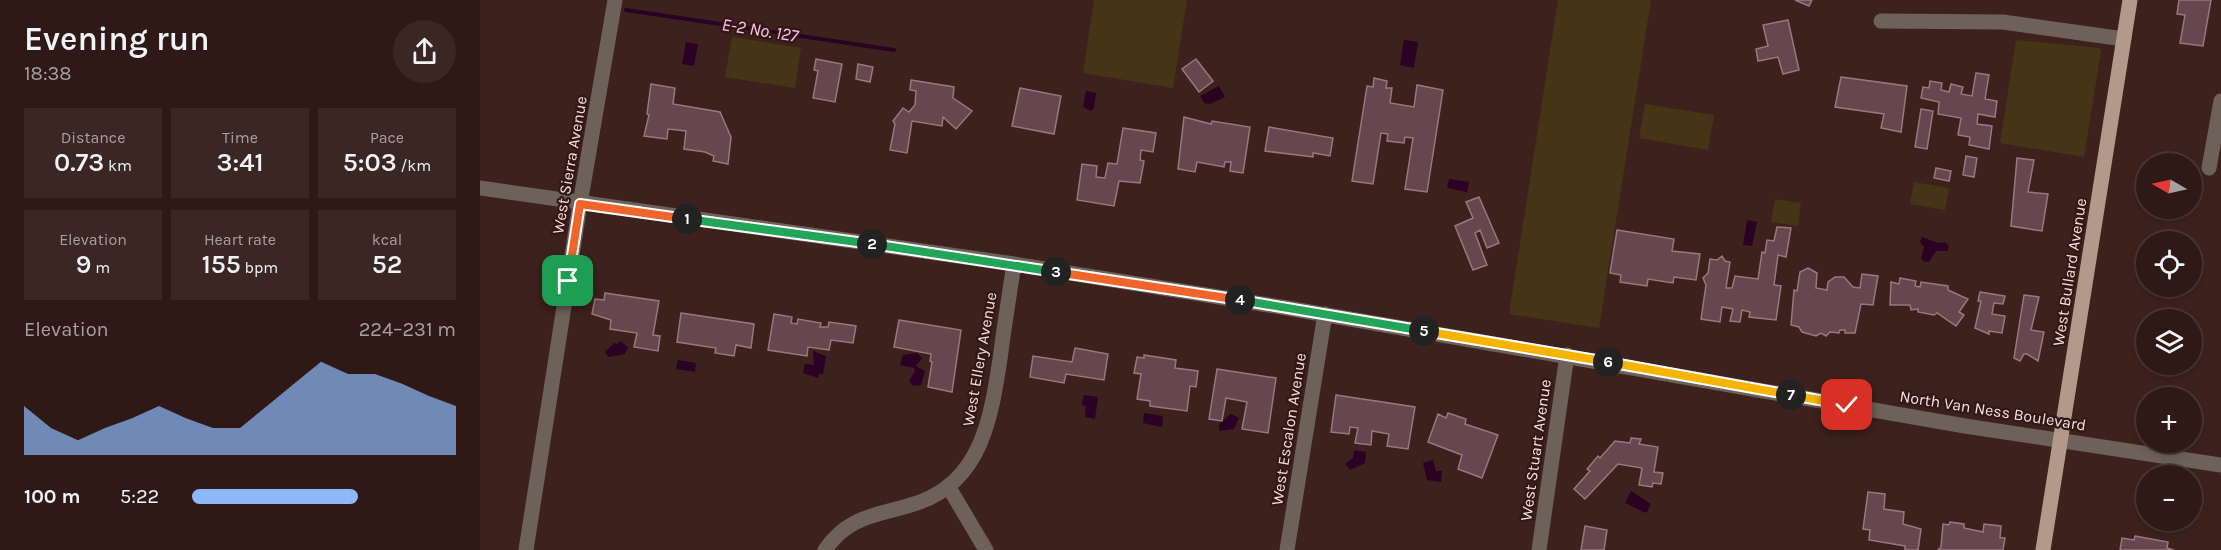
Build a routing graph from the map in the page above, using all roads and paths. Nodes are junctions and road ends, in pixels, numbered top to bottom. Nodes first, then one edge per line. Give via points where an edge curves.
1 (615, 0) edge
2 (2130, 0) edge
3 (1881, 21) dead end
4 (2124, 39) junction
5 (2221, 101) edge
6 (2209, 168) dead end
7 (480, 188) edge
8 (580, 204) junction
9 (1014, 264) junction
10 (1325, 314) junction
11 (1567, 355) junction
12 (2061, 439) junction
13 (2221, 465) edge
14 (948, 486) junction
15 (526, 550) edge
16 (825, 550) edge
17 (986, 550) edge
18 (1287, 550) edge
19 (1539, 550) edge
20 (2043, 550) edge

1 - 8 street, West Sierra Avenue
2 - 4 main road, West Bullard Avenue
3 - 4 street via 2003,22
4 - 12 main road, West Bullard Avenue
5 - 6 street
7 - 8 street, North Van Ness Boulevard
8 - 9 street, North Van Ness Boulevard
8 - 15 street, West Sierra Avenue
9 - 10 street, North Van Ness Boulevard
9 - 14 street, West Ellery Avenue via 987,430 973,459
10 - 11 street, North Van Ness Boulevard
10 - 18 street, West Escalon Avenue
11 - 12 street, North Van Ness Boulevard via 1965,426
11 - 19 street, West Stuart Avenue
12 - 13 street, North Van Ness Boulevard
12 - 20 main road, West Bullard Avenue
14 - 16 street, West Ellery Avenue via 916,503 856,521 844,528
14 - 17 street

